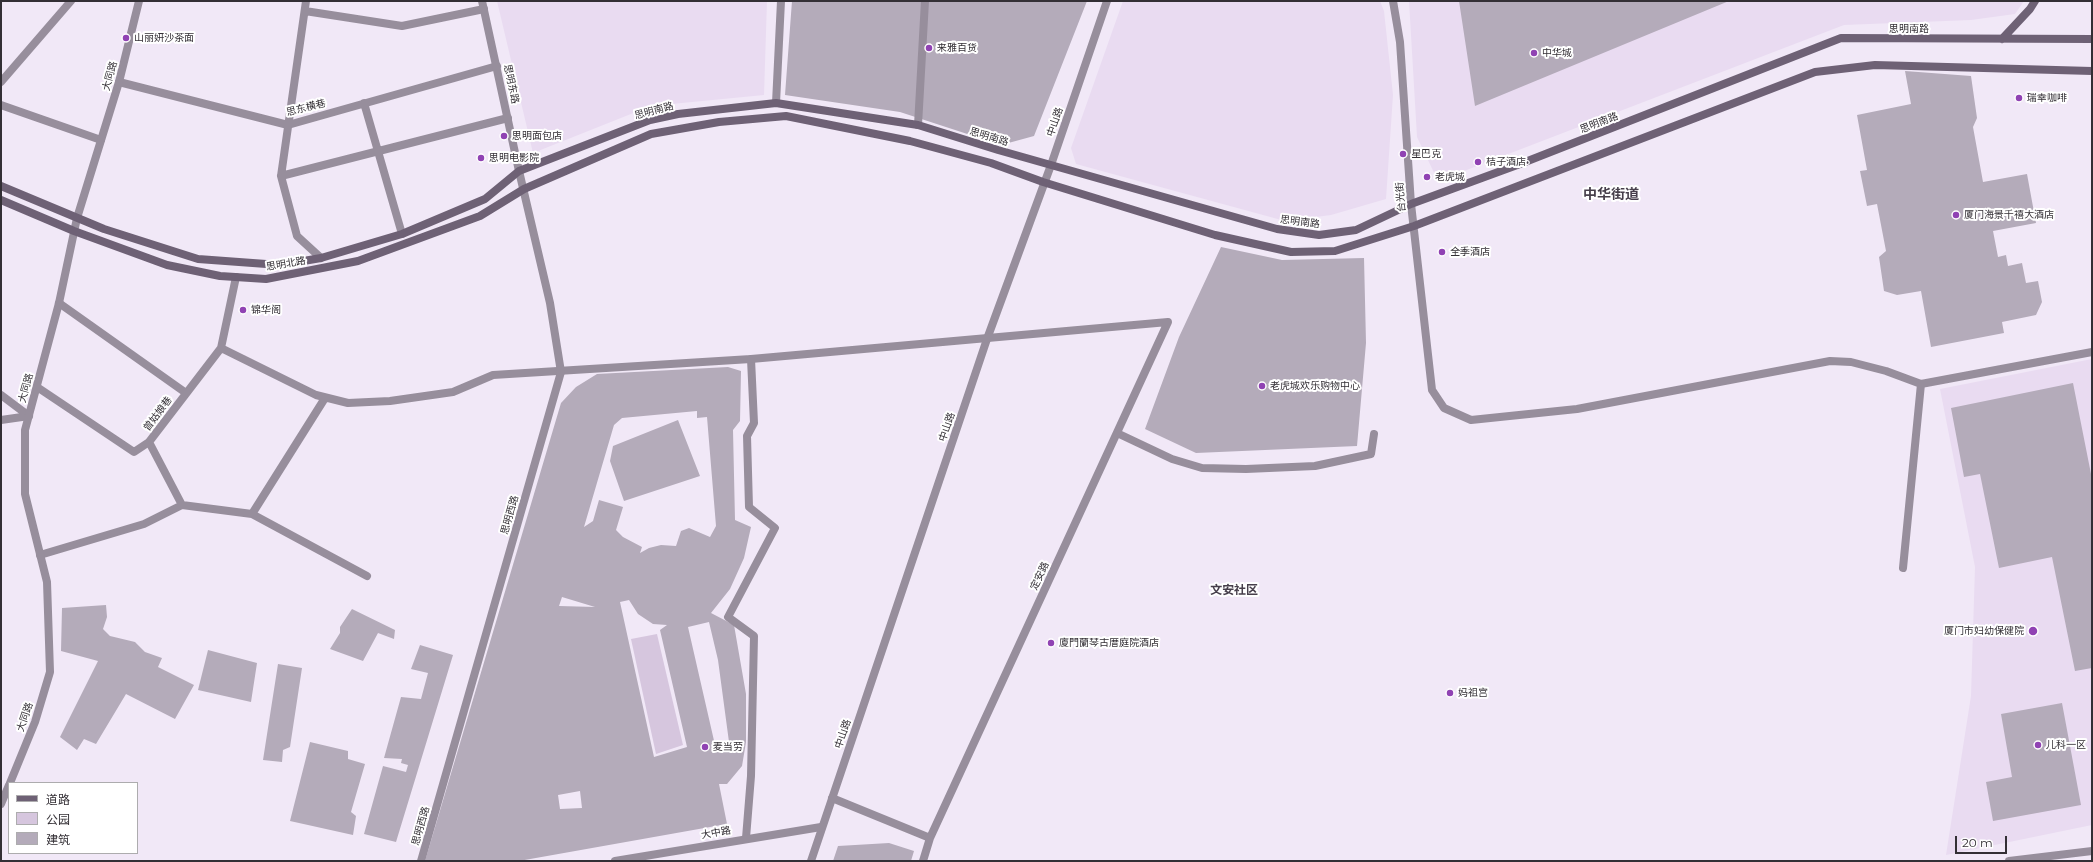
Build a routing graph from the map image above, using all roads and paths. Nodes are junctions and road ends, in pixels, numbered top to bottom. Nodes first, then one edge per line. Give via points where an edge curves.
1 (71, 1) edge
2 (139, 1) edge
3 (306, 1) edge
4 (482, 1) edge
5 (781, 1) edge
6 (924, 1) edge
7 (1107, 1) edge
8 (1393, 1) edge
9 (2035, 1) edge
10 (484, 10) junction
11 (305, 11) junction
12 (2002, 39) junction
13 (2092, 39) edge
14 (496, 66) junction
15 (2092, 71) edge
16 (1, 82) edge
17 (119, 82) junction
18 (364, 103) junction
19 (776, 104) junction
20 (1, 105) edge
21 (508, 118) junction
22 (288, 125) junction
23 (918, 125) junction
24 (101, 140) junction
25 (377, 151) junction
26 (1051, 165) junction
27 (519, 171) junction
28 (281, 176) junction
29 (1043, 182) junction
30 (1, 186) edge
31 (524, 189) junction
32 (1, 200) edge
33 (1411, 204) junction
34 (77, 218) junction
35 (1414, 226) junction
36 (74, 231) junction
37 (402, 234) junction
38 (321, 258) junction
39 (236, 277) junction
40 (59, 303) junction
41 (987, 339) junction
42 (221, 348) junction
43 (2092, 352) edge
44 (752, 359) junction
45 (561, 372) junction
46 (1921, 384) junction
47 (37, 387) junction
48 (186, 393) junction
49 (1, 395) edge
50 (325, 398) junction
51 (29, 416) junction
52 (1, 420) edge
53 (1117, 433) junction
54 (1374, 434) dead end
55 (149, 442) junction
56 (182, 505) junction
57 (252, 514) junction
58 (40, 555) junction
59 (1903, 568) dead end
60 (366, 576) dead end
61 (10, 782) edge
62 (8, 786) edge
63 (832, 798) junction
64 (1, 804) edge
65 (821, 827) junction
66 (746, 838) junction
67 (930, 838) junction
68 (2092, 851) edge
69 (421, 861) edge
70 (615, 861) edge
71 (811, 861) edge
72 (923, 861) edge
73 (2009, 861) edge

1 - 16 street
2 - 17 street, 大同路
3 - 11 street
4 - 10 street, 思明东路
5 - 19 street
6 - 23 street
7 - 26 street, 中山路
8 - 33 street, 台光街 via 1400,42
9 - 12 main road
10 - 11 street via 402,26
10 - 14 street, 思明东路
11 - 22 street
12 - 13 main road, 思明南路
12 - 33 main road, 思明南路 via 1841,38
14 - 18 street, 思东横巷
14 - 21 street, 思明东路
15 - 35 main road via 1875,65 1816,72
17 - 22 street, 思东横巷
17 - 24 street, 大同路
18 - 22 street, 思东横巷
18 - 25 street
19 - 23 main road, 思明南路
19 - 27 main road, 思明南路 via 678,114 650,120
20 - 24 street
21 - 25 street
21 - 27 street, 思明东路
22 - 28 street
23 - 26 main road, 思明南路
24 - 34 street, 大同路
25 - 28 street
25 - 37 street
26 - 29 street, 中山路
26 - 33 main road, 思明南路 via 1277,230 1319,235 1356,230
27 - 31 street, 思明西路
27 - 37 main road, 思明北路 via 486,199
28 - 38 street via 297,236
29 - 31 main road via 991,163 910,140 786,116 719,122 651,134
29 - 35 main road via 1215,235 1291,252 1335,251
29 - 41 street, 中山路
30 - 34 main road, 思明北路
31 - 39 main road, 思明北路 via 480,216 358,261 266,279
31 - 45 street, 思明西路 via 550,303
32 - 36 main road, 思明北路
33 - 35 street, 台光街
34 - 36 street, 大同路
34 - 38 main road, 思明北路 via 198,259 280,265
35 - 46 street, 台光街 via 1432,390 1444,408 1471,420 1577,410 1830,361 1851,362
36 - 39 main road, 思明北路 via 167,265
36 - 40 street, 大同路
37 - 38 main road, 思明北路
39 - 42 street, 曾姑娘巷
40 - 47 street, 大同路
40 - 48 street
41 - 44 street
41 - 53 street, 定安路 via 1168,322
41 - 63 street, 中山路
42 - 48 street, 曾姑娘巷
42 - 50 street via 316,396
43 - 46 street
44 - 45 street
44 - 66 street via 754,423 747,436 749,507 774,528 728,617 754,636 751,776
45 - 50 street via 493,375 453,392 390,401 348,404
45 - 69 street, 思明西路
46 - 59 street
47 - 51 street, 大同路
47 - 55 street, 曾姑娘巷 via 134,452
48 - 55 street, 曾姑娘巷
49 - 51 street
50 - 57 street
51 - 52 street
51 - 58 street, 大同路 via 25,430 25,494
53 - 54 street via 1172,458 1202,468 1246,469 1315,466 1370,454
53 - 67 street, 定安路
55 - 56 street
56 - 57 street
56 - 58 street via 144,524
57 - 60 street
58 - 61 street, 大同路 via 47,582 50,672 35,722
62 - 64 street, 大同路
63 - 65 street, 中山路
63 - 67 street
65 - 66 street, 大中路
65 - 71 street, 中山路
66 - 70 street, 大中路
67 - 72 street, 定安路
68 - 73 street

